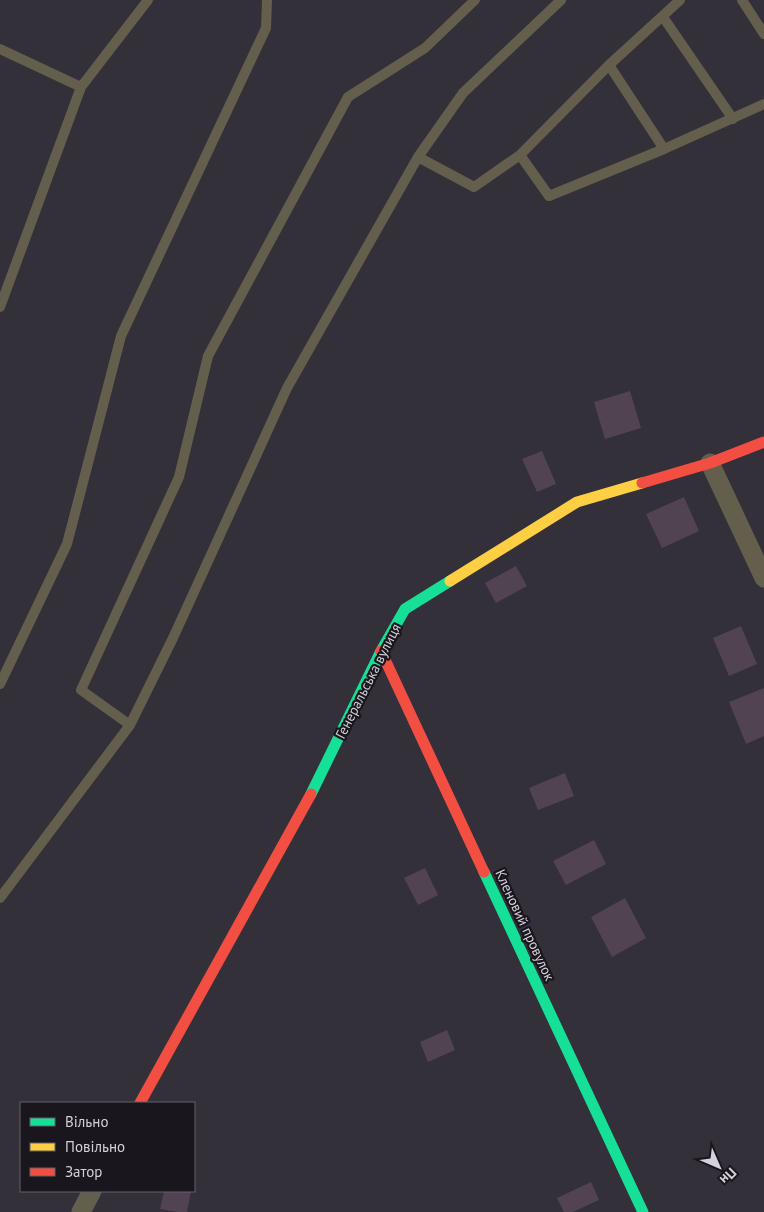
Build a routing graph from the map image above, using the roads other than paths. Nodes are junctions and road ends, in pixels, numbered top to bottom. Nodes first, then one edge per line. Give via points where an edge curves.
1 (148, 0) edge
2 (267, 0) edge
3 (474, 0) edge
4 (561, 0) edge
5 (680, 0) edge
6 (742, 0) edge
7 (662, 17) junction
8 (764, 34) edge
9 (0, 48) edge
10 (609, 64) junction
11 (81, 87) junction
12 (764, 104) edge
13 (733, 119) junction
14 (664, 149) junction
15 (520, 155) junction
16 (418, 158) junction
17 (0, 307) edge
18 (764, 442) edge
19 (710, 463) junction
20 (764, 578) edge
21 (381, 651) junction
22 (0, 684) edge
23 (130, 725) junction
24 (0, 898) edge
25 (141, 1102) edge
26 (91, 1192) edge
27 (81, 1212) edge
28 (642, 1212) edge

1 - 11 lane
2 - 22 lane via 266,28 120,336 67,544
3 - 23 lane via 426,48 348,97 208,356 179,477 81,690
4 - 16 lane via 463,93
5 - 7 lane
6 - 8 lane
7 - 10 lane
7 - 13 lane
9 - 11 lane
10 - 14 lane
10 - 15 lane
11 - 17 lane
12 - 13 lane
13 - 14 lane
14 - 15 lane via 549,196
15 - 16 lane via 474,187
16 - 23 lane via 287,388
18 - 19 street, Генеральська вулиця
19 - 20 street
19 - 21 street, Генеральська вулиця via 577,502 406,609
21 - 25 street, Генеральська вулиця via 313,790
21 - 28 street, Кленовий провулок
23 - 24 lane
26 - 27 street

